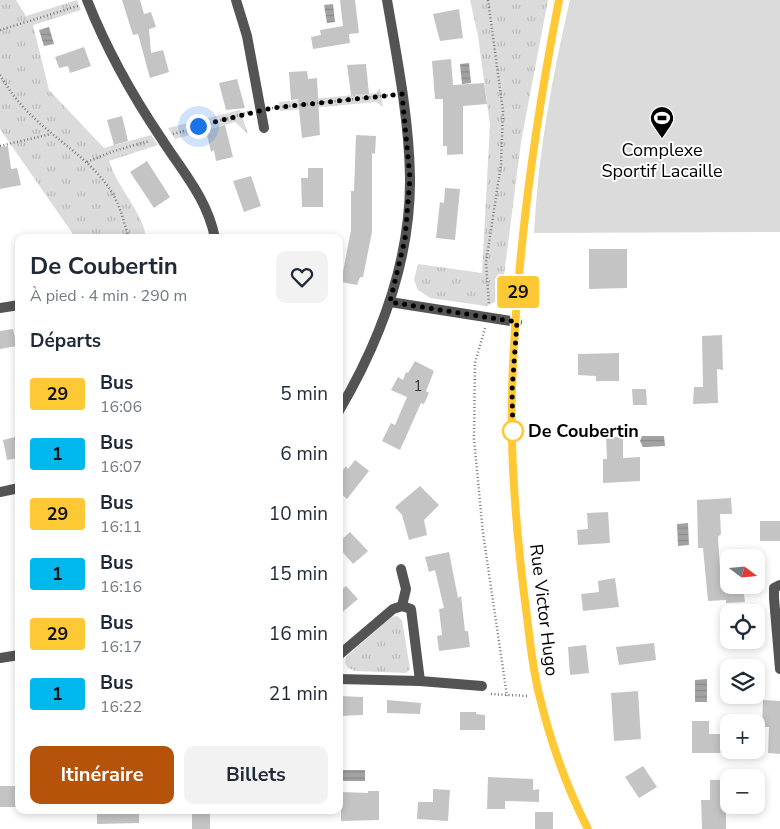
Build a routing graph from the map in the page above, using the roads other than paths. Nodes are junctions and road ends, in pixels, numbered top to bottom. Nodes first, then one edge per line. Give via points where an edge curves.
1 (236, 0) edge
2 (387, 0) edge
3 (559, 0) edge
4 (87, 2) edge
5 (264, 128) dead end
6 (214, 234) edge
7 (390, 302) junction
8 (15, 306) edge
9 (0, 308) edge
10 (517, 322) junction
11 (343, 404) edge
12 (15, 489) edge
13 (0, 492) edge
14 (401, 569) dead end
15 (780, 585) edge
16 (402, 606) junction
17 (343, 652) edge
18 (15, 656) edge
19 (0, 658) edge
20 (780, 669) edge
21 (343, 679) edge
22 (420, 681) junction
23 (482, 686) road end
24 (588, 829) edge

1 - 5 street via 247,36
2 - 7 street via 402,94 410,178 405,239
3 - 10 street, Rue Victor Hugo via 532,165
4 - 6 street via 119,69 195,186 211,217
7 - 10 street
7 - 11 street
8 - 9 street
10 - 24 street, Rue Victor Hugo via 512,391 513,470 519,552 539,697 556,754
12 - 13 street
14 - 16 street via 406,589
15 - 20 street via 774,588
16 - 17 street via 393,609
16 - 22 street via 411,609
18 - 19 street
21 - 22 street
22 - 23 street

